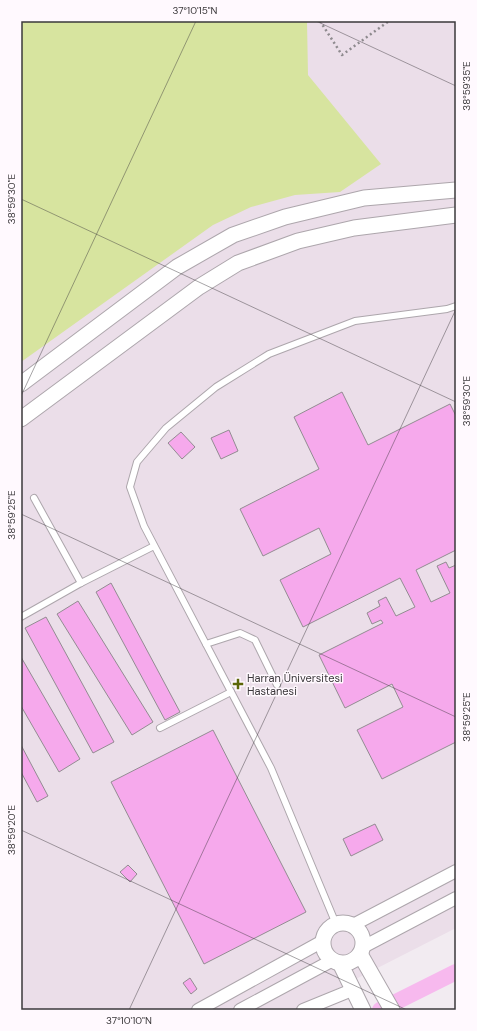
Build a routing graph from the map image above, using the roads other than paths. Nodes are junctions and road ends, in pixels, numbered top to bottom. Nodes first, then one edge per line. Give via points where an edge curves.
1 (456, 190) edge
2 (456, 215) edge
3 (456, 306) edge
4 (21, 384) edge
5 (21, 419) edge
6 (34, 498) dead end
7 (154, 546) junction
8 (81, 583) junction
9 (21, 617) edge
10 (206, 644) junction
11 (277, 685) dead end
12 (231, 692) junction
13 (160, 728) dead end
14 (456, 871) edge
15 (456, 898) edge
16 (336, 924) junction
17 (353, 925) junction
18 (323, 941) junction
19 (362, 950) junction
20 (336, 962) junction
21 (353, 992) junction
22 (198, 1010) edge
23 (240, 1010) edge
24 (303, 1010) edge
25 (363, 1010) edge
26 (392, 1010) edge

1 - 4 street via 364,198 285,217 233,235 177,267
2 - 5 street via 354,228 298,241 238,263 199,287
3 - 7 lane via 355,321 269,354 216,386 166,428 137,462 130,487
6 - 8 lane
7 - 8 lane
7 - 10 lane
8 - 9 lane
10 - 11 lane via 240,633 255,640
10 - 12 lane
12 - 13 lane
12 - 16 lane via 271,768
14 - 17 street
15 - 19 street
16 - 17 street
16 - 18 street via 330,928
17 - 19 street via 363,939
18 - 20 street via 327,955
18 - 22 street
19 - 20 street via 355,960
19 - 26 street
20 - 21 street
20 - 23 street
21 - 24 street
21 - 25 street

